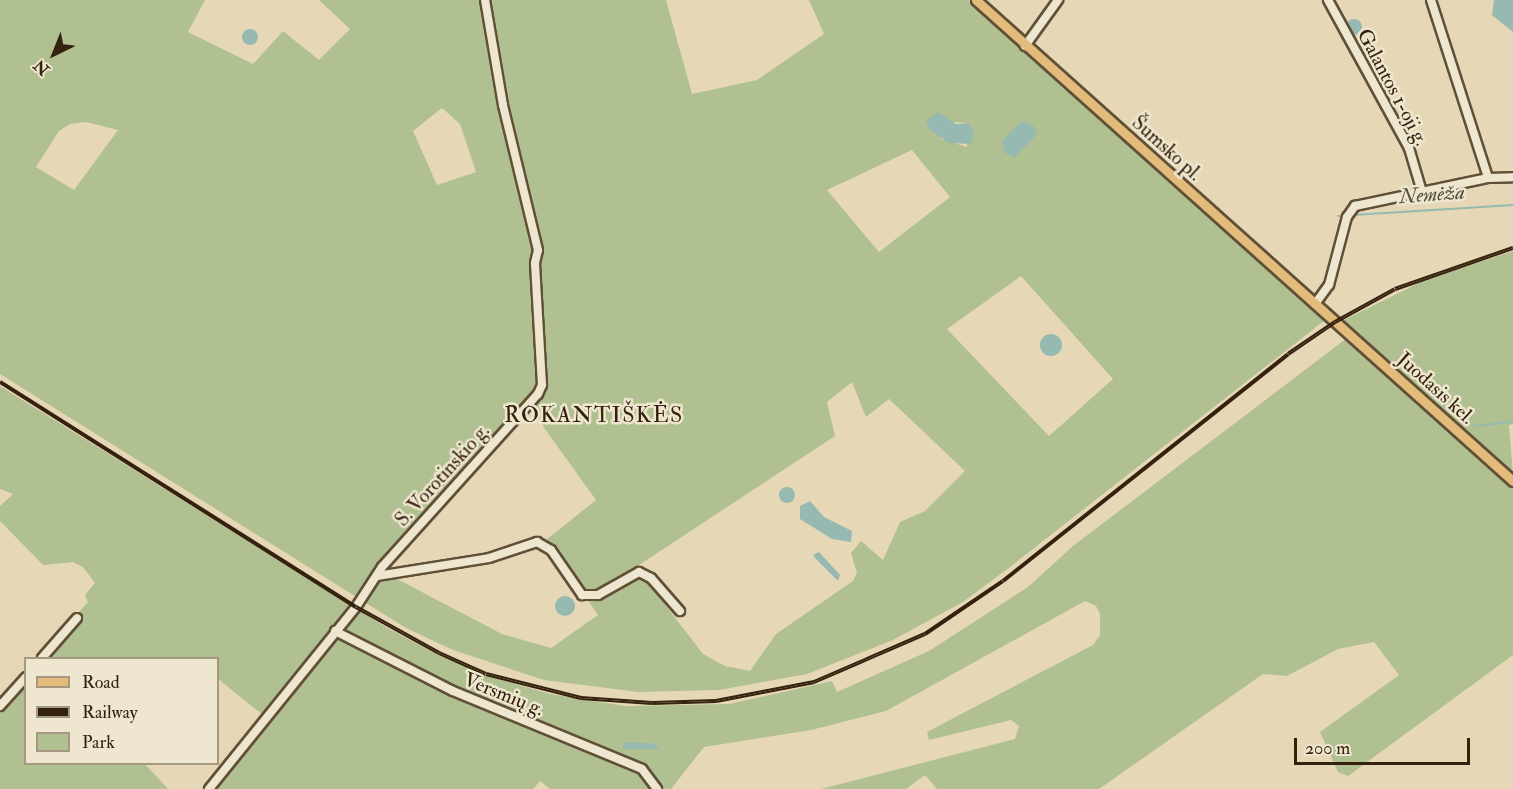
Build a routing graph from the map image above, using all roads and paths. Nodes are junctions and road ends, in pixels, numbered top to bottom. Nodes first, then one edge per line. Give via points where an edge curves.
1 (485, 0) edge
2 (976, 0) edge
3 (1058, 0) edge
4 (1328, 0) edge
5 (1431, 0) edge
6 (1025, 46) junction
7 (1513, 177) edge
8 (1488, 178) junction
9 (1422, 192) junction
10 (1315, 304) junction
11 (1335, 322) joint
12 (1513, 481) edge
13 (375, 577) junction
14 (680, 612) dead end
15 (77, 618) dead end
16 (335, 631) junction
17 (43, 657) edge
18 (24, 679) edge
19 (0, 706) edge
20 (209, 789) edge
21 (657, 789) edge

1 - 13 street, S. Vorotinskio g. via 501,94 538,250 535,263 542,386
2 - 6 main road, Šumsko pl.
3 - 6 street
4 - 9 street, Galantos 1-oji g. via 1409,148
5 - 8 street
6 - 10 main road, Šumsko pl.
7 - 8 street
8 - 9 street
9 - 10 street via 1355,206 1347,217 1329,285
10 - 11 main road, Šumsko pl.
11 - 12 main road, Juodasis kel.
13 - 14 street via 489,558 537,542 551,550 582,595 598,596 639,572 651,578
13 - 16 street, S. Vorotinskio g.
15 - 17 street
16 - 20 street, S. Vorotinskio g.
16 - 21 street, Versmių g. via 453,691 642,769
18 - 19 street

